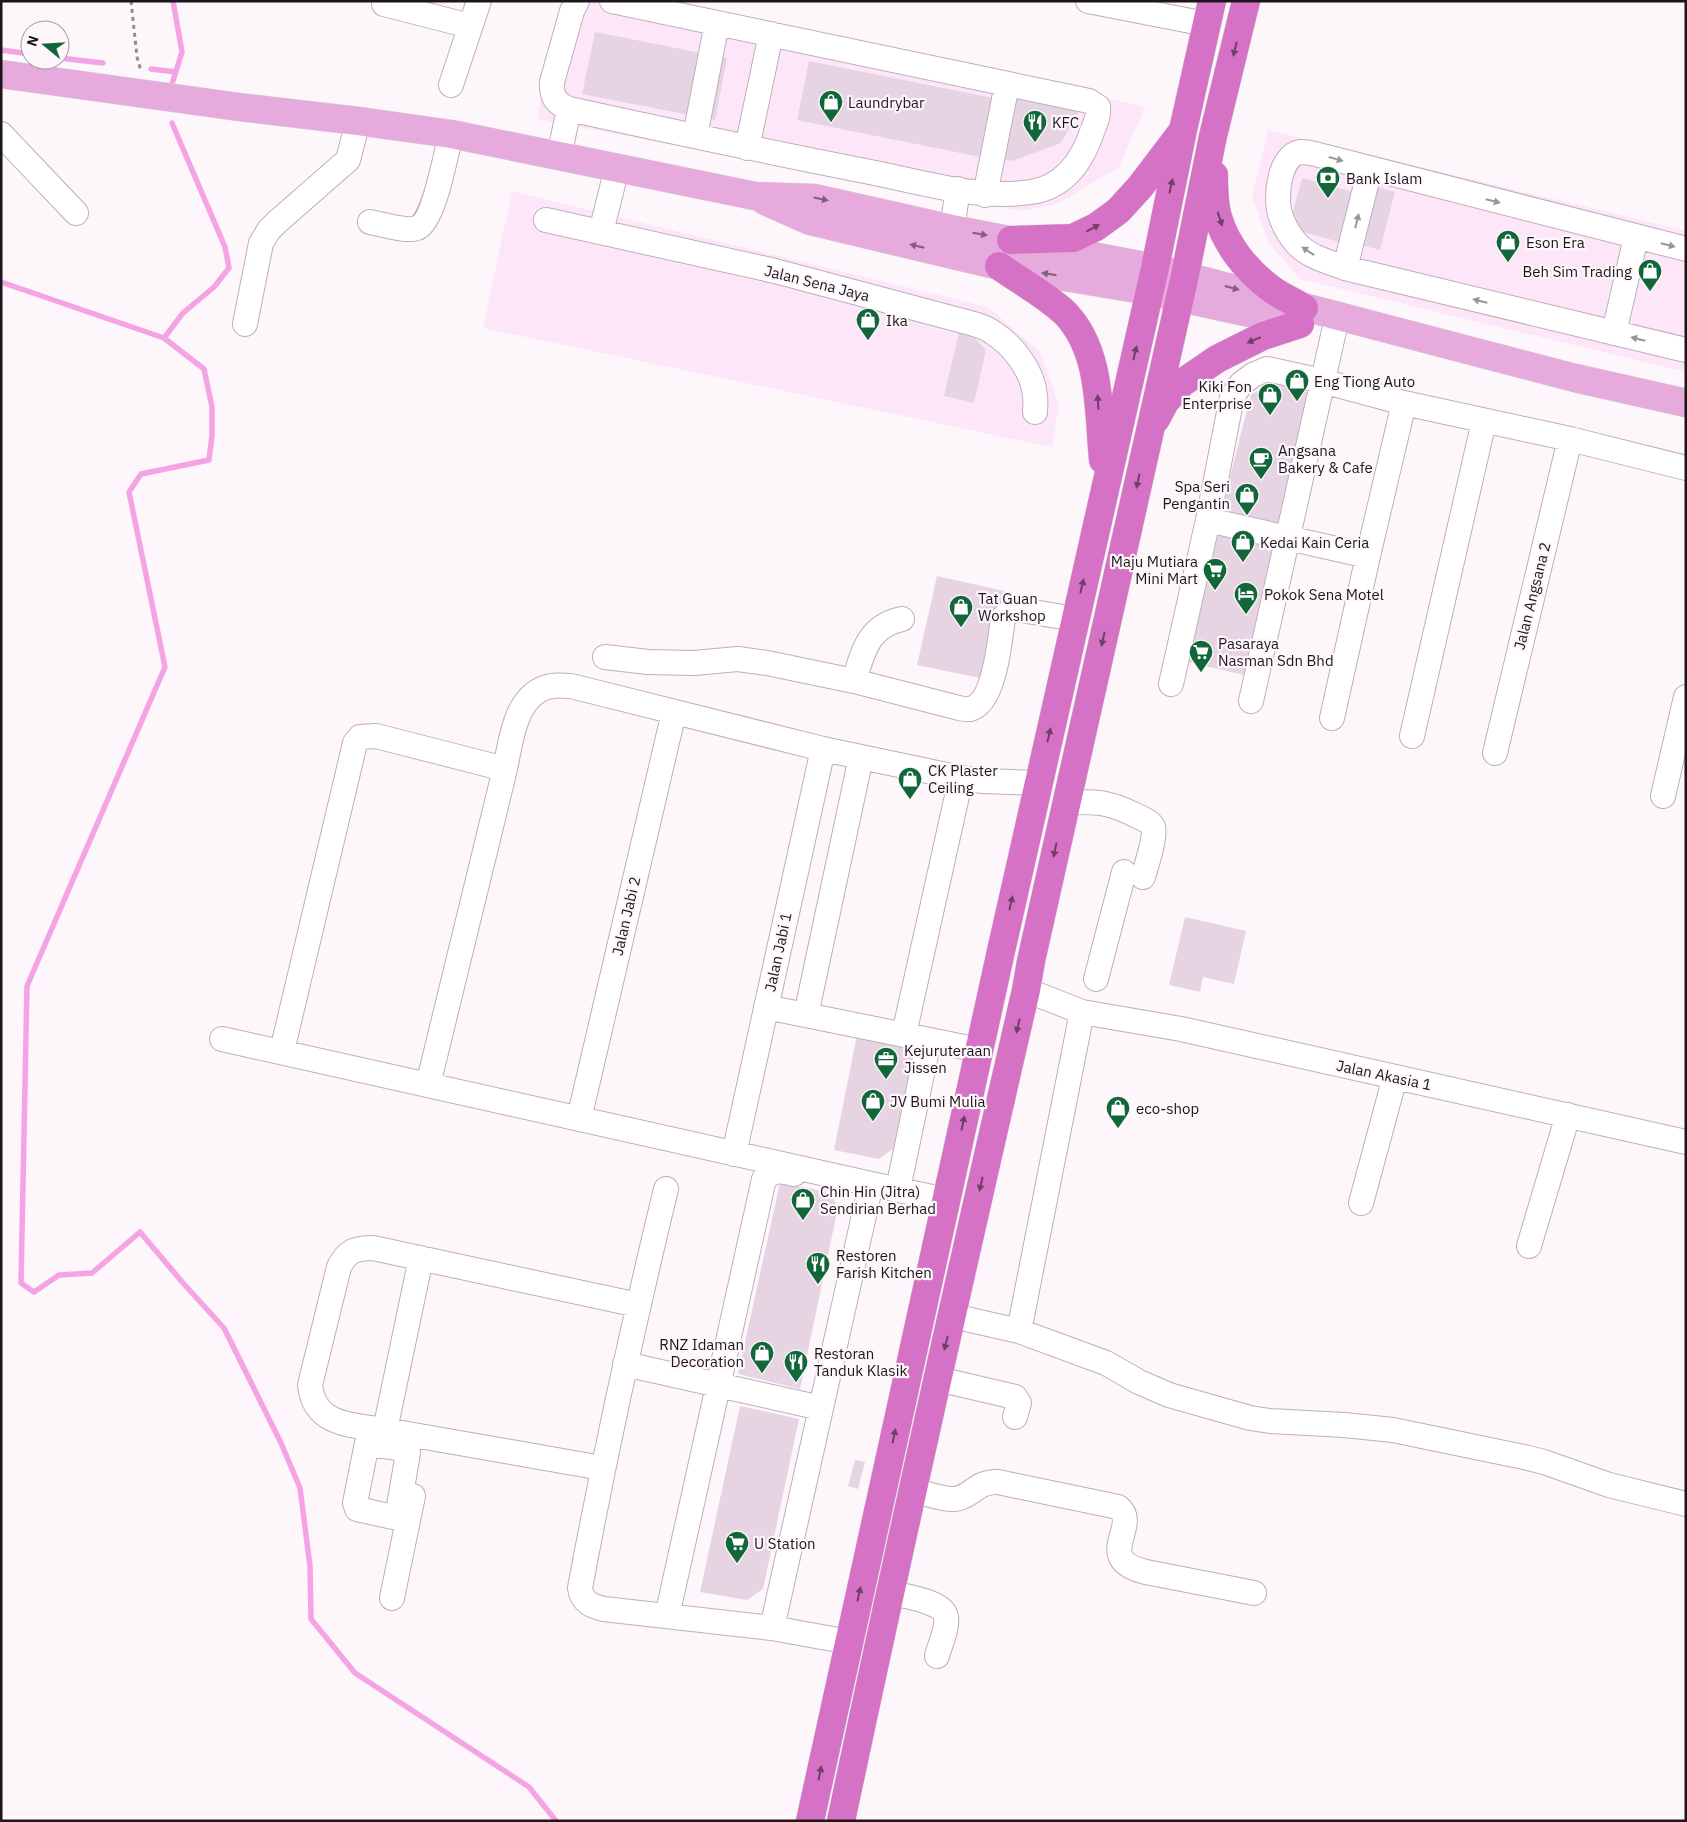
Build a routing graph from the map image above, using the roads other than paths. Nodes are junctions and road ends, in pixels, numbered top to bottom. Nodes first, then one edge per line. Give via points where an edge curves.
1 (479, 1) edge
2 (577, 1) edge
3 (612, 1) edge
4 (1088, 1) edge
5 (1246, 1) edge
6 (384, 4) dead end
7 (1209, 12) edge
8 (717, 23) junction
9 (470, 26) junction
10 (770, 34) junction
11 (1, 74) edge
12 (1007, 84) junction
13 (451, 85) dead end
14 (569, 109) junction
15 (358, 121) junction
16 (1183, 130) junction
17 (1, 134) edge
18 (451, 134) junction
19 (695, 136) junction
20 (1213, 136) junction
21 (747, 148) junction
22 (559, 156) junction
23 (617, 168) junction
24 (1370, 169) junction
25 (958, 189) junction
26 (985, 195) junction
27 (755, 196) junction
28 (76, 213) dead end
29 (546, 220) dead end
30 (370, 222) dead end
31 (952, 229) junction
32 (601, 232) junction
33 (1636, 237) junction
34 (1011, 240) junction
35 (1686, 249) edge
36 (999, 266) junction
37 (1345, 268) junction
38 (1152, 279) junction
39 (1182, 287) junction
40 (1302, 316) junction
41 (246, 324) dead end
42 (1334, 331) junction
43 (1614, 333) junction
44 (1686, 350) edge
45 (1575, 378) junction
46 (1322, 381) junction
47 (1686, 403) edge
48 (1404, 404) junction
49 (1035, 412) dead end
50 (1484, 421) junction
51 (1148, 433) junction
52 (1570, 439) junction
53 (1686, 468) edge
54 (1105, 486) junction
55 (1208, 520) junction
56 (1287, 538) junction
57 (1368, 556) junction
58 (902, 619) dead end
59 (1075, 619) junction
60 (605, 657) dead end
61 (854, 681) junction
62 (1171, 684) dead end
63 (1686, 697) edge
64 (1251, 701) dead end
65 (674, 712) junction
66 (1332, 718) dead end
67 (1412, 736) dead end
68 (823, 750) junction
69 (1494, 753) dead end
70 (861, 757) junction
71 (505, 769) junction
72 (961, 778) junction
73 (1038, 783) junction
74 (1663, 796) dead end
75 (1066, 802) junction
76 (1096, 979) dead end
77 (1026, 990) junction
78 (766, 1007) junction
79 (1082, 1012) junction
80 (806, 1015) junction
81 (904, 1034) junction
82 (222, 1039) dead end
83 (929, 1040) junction
84 (979, 1050) junction
85 (282, 1051) junction
86 (1395, 1077) junction
87 (428, 1085) junction
88 (1568, 1115) junction
89 (579, 1119) junction
90 (1686, 1142) edge
91 (734, 1154) junction
92 (870, 1188) junction
93 (666, 1189) dead end
94 (898, 1189) junction
95 (946, 1200) junction
96 (1361, 1203) dead end
97 (1529, 1246) dead end
98 (421, 1258) junction
99 (638, 1305) junction
100 (953, 1316) junction
101 (1019, 1331) junction
102 (625, 1364) junction
103 (938, 1379) junction
104 (718, 1384) junction
105 (821, 1408) junction
106 (1015, 1417) dead end
107 (374, 1434) junction
108 (425, 1438) junction
109 (602, 1468) junction
110 (913, 1490) junction
111 (1686, 1504) edge
112 (890, 1593) junction
113 (1254, 1593) dead end
114 (392, 1598) dead end
115 (667, 1616) junction
116 (772, 1628) junction
117 (849, 1642) junction
118 (937, 1656) dead end
119 (810, 1821) edge
120 (841, 1821) edge

1 - 9 street
2 - 14 street via 551,93 559,105
3 - 8 street
4 - 7 street
5 -> 20 highway
6 - 9 street
7 - 16 highway
8 - 10 street
8 - 19 street
9 - 13 street
10 - 12 street
10 - 21 street
11 - 15 main road
12 - 26 street
12 - 26 street via 1092,102 1098,107 1098,114 1089,142 1065,178 1031,192
14 - 19 street
14 - 22 street
15 - 18 main road
15 - 41 street via 348,160 277,222 261,243
34 -> 16 highway via 1073,238 1096,227 1129,199
38 -> 16 highway
17 - 28 street
18 - 22 main road
18 - 30 street via 425,222 416,229
19 - 21 street
20 - 39 highway
20 -> 40 highway via 1214,194 1218,218 1230,243 1242,262
21 - 25 street
22 - 23 main road
23 - 27 main road
23 - 32 street
24 -> 33 street
37 -> 24 street
37 -> 24 street via 1313,256 1298,245 1287,230 1278,197 1281,172 1290,158 1300,152
25 - 26 street
25 - 31 street
27 -> 31 main road via 814,198
36 -> 27 main road via 810,221
29 - 32 street, Jalan Sena Jaya
31 -> 34 main road
32 - 49 street, Jalan Sena Jaya via 775,272 992,331 1017,355 1030,375 1036,396
33 -> 35 street
33 - 43 street
34 - 38 main road
38 -> 36 main road
54 -> 36 highway via 1097,388 1090,356 1081,335 1065,314
43 -> 37 street
38 - 39 main road
54 -> 38 highway
39 - 40 main road
39 - 51 highway
40 - 42 main road
40 - 45 main road
40 -> 51 highway via 1244,344 1189,378 1165,402
42 - 45 main road
42 - 46 street
44 -> 43 street
45 - 47 main road
46 - 48 street
46 - 55 street via 1266,369 1241,384 1232,397
46 - 56 street
48 - 50 street
48 - 57 street
50 - 52 street
50 - 67 street
51 -> 75 highway
52 - 53 street
52 - 69 street, Jalan Angsana 2
59 -> 54 highway
55 - 56 street
55 - 62 street
56 - 57 street
56 - 64 street
57 - 66 street
58 - 61 street via 892,621 870,638
59 - 61 street via 1016,609 1010,611 1003,618 988,690 981,702 971,709
73 -> 59 highway
60 - 61 street via 694,663 738,659
63 - 74 street
65 - 68 street
65 - 71 street via 571,686 550,686 525,704 515,724
65 - 89 street, Jalan Jabi 2
68 - 70 street
68 - 78 street, Jalan Jabi 1
70 - 72 street
70 - 80 street
71 - 85 street via 376,736 360,737 355,744
71 - 87 street
72 - 73 street
72 - 81 street
84 -> 73 highway
75 - 76 street via 1108,803 1132,813 1153,828 1153,837 1134,874
75 -> 77 highway
77 - 79 street, Jalan Akasia 1
77 -> 100 highway
78 - 80 street
78 - 91 street, Jalan Jabi 1
79 - 86 street, Jalan Akasia 1 via 1181,1029
79 - 101 street
80 - 81 street
81 - 83 street
82 - 85 street
83 - 84 street
83 - 94 street
95 -> 84 highway
85 - 87 street
86 - 88 street, Jalan Akasia 1
86 - 96 street
87 - 89 street
88 - 90 street, Jalan Akasia 1
88 - 97 street
89 - 91 street
91 - 92 street
92 - 94 street
92 - 104 street via 780,1171 764,1179
92 - 105 street
93 - 99 street
94 - 95 street
117 -> 95 highway
98 - 99 street
98 - 107 street
98 - 107 street via 362,1248 344,1257 339,1268 310,1385 311,1397 328,1418
99 - 102 street
100 - 101 street
100 -> 103 highway
101 - 111 street via 1106,1363 1169,1395 1228,1412 1270,1421 1393,1430 1531,1459 1609,1486
102 - 104 street
102 - 109 street
103 - 106 street via 1014,1397 1019,1403
103 - 110 highway
104 - 105 street
104 - 115 street
105 - 116 street
107 - 108 street
108 - 109 street
108 - 114 street
109 - 115 street via 581,1596 586,1603 604,1610
110 - 112 highway
110 - 113 street via 955,1499 981,1484 998,1482 1118,1507 1124,1513 1125,1522 1119,1549 1129,1568
112 - 118 street via 935,1604 944,1610 947,1618
112 - 120 highway
115 - 116 street
116 - 117 street
119 -> 117 highway

